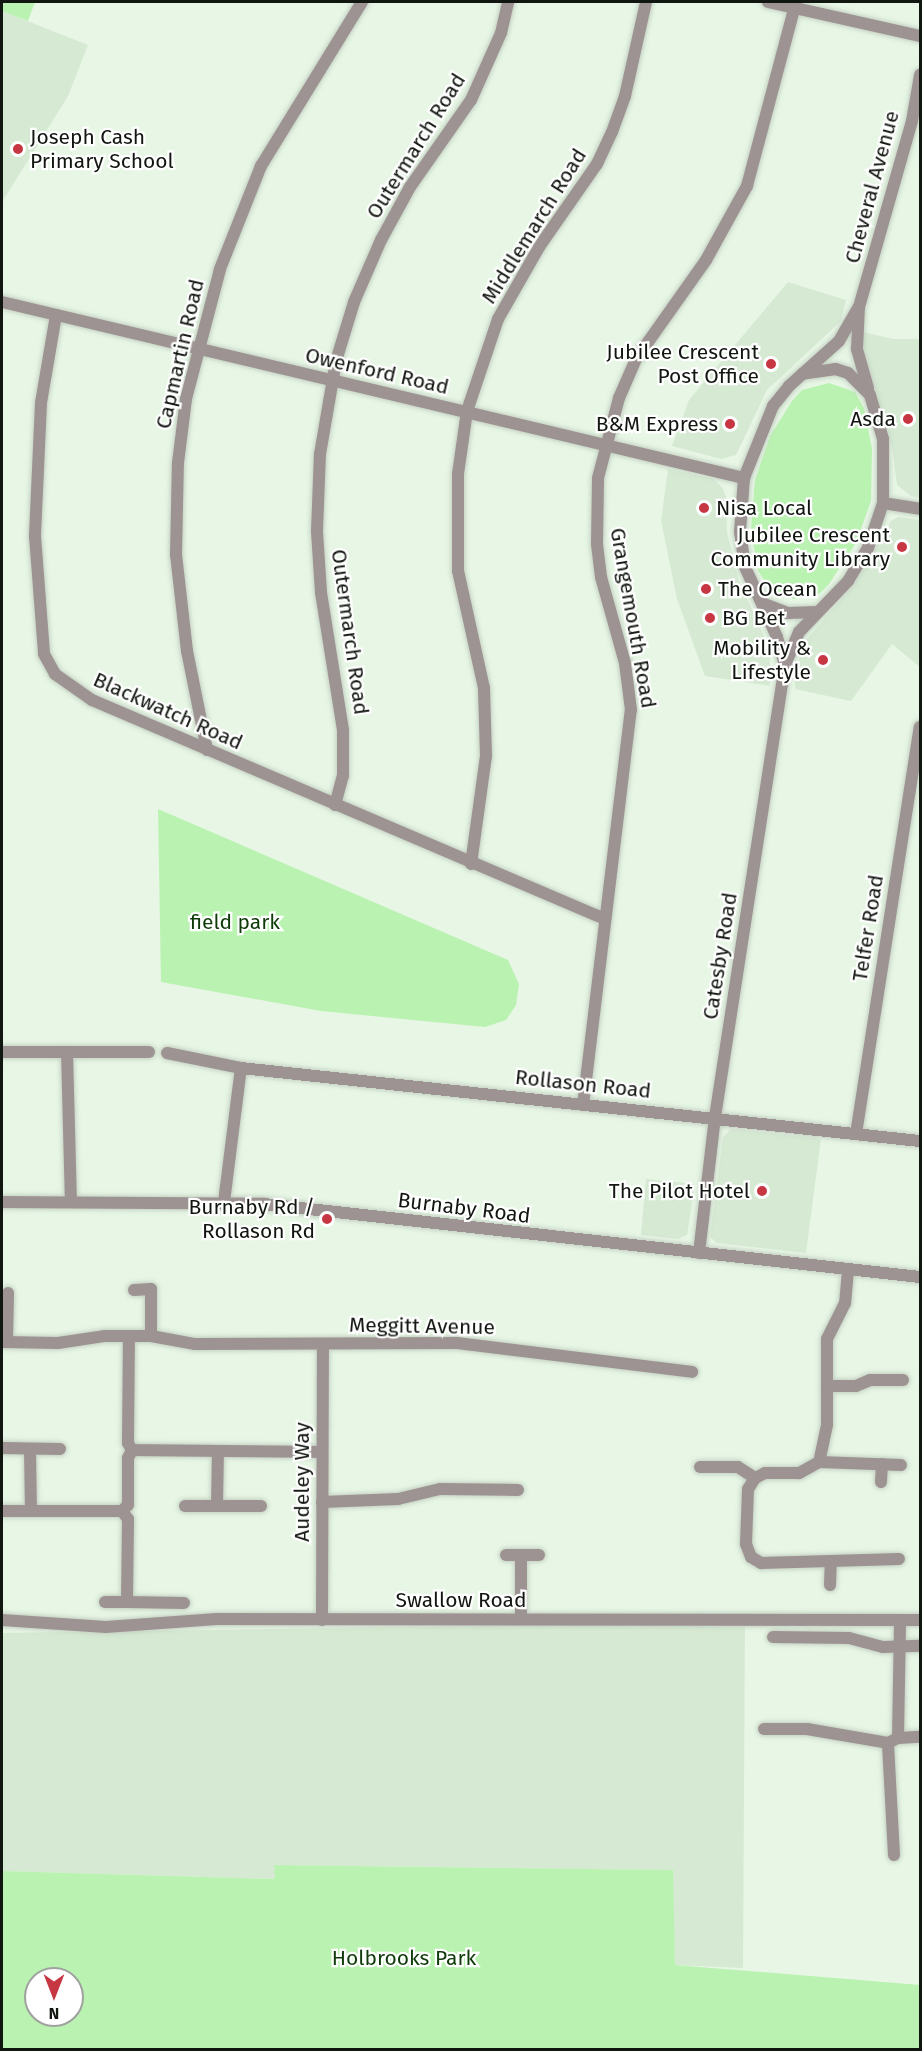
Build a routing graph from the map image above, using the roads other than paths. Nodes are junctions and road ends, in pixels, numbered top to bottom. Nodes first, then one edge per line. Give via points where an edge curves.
1 (362, 2) edge
2 (507, 2) edge
3 (646, 2) edge
4 (768, 2) edge
5 (796, 4) edge
6 (921, 36) edge
7 (921, 75) edge
8 (2, 302) edge
9 (859, 307) junction
10 (56, 315) junction
11 (196, 348) junction
12 (857, 349) junction
13 (818, 361) junction
14 (802, 374) junction
15 (332, 380) junction
16 (870, 395) junction
17 (467, 411) junction
18 (605, 444) junction
19 (744, 478) junction
20 (883, 503) junction
21 (921, 509) edge
22 (762, 603) junction
23 (816, 612) junction
24 (785, 665) junction
25 (921, 727) edge
26 (207, 750) junction
27 (335, 805) junction
28 (471, 864) junction
29 (605, 919) junction
30 (2, 1052) edge
31 (67, 1052) junction
32 (149, 1052) dead end
33 (167, 1053) dead end
34 (241, 1068) junction
35 (583, 1105) junction
36 (715, 1117) junction
37 (856, 1134) junction
38 (921, 1142) edge
39 (2, 1202) edge
40 (71, 1202) junction
41 (225, 1202) junction
42 (699, 1253) junction
43 (848, 1270) junction
44 (921, 1277) edge
45 (134, 1290) dead end
46 (8, 1293) dead end
47 (151, 1336) junction
48 (129, 1337) junction
49 (4, 1342) edge
50 (323, 1344) junction
51 (692, 1372) dead end
52 (903, 1380) dead end
53 (827, 1386) junction
54 (2, 1448) edge
55 (30, 1449) junction
56 (60, 1449) dead end
57 (132, 1450) junction
58 (218, 1451) junction
59 (322, 1452) junction
60 (819, 1462) junction
61 (882, 1464) junction
62 (901, 1465) dead end
63 (700, 1467) dead end
64 (755, 1478) junction
65 (881, 1482) dead end
66 (518, 1490) dead end
67 (322, 1502) junction
68 (185, 1506) dead end
69 (217, 1506) junction
70 (261, 1506) dead end
71 (2, 1511) edge
72 (31, 1511) junction
73 (122, 1511) junction
74 (506, 1555) dead end
75 (521, 1555) junction
76 (539, 1555) dead end
77 (899, 1559) dead end
78 (831, 1561) junction
79 (830, 1585) dead end
80 (105, 1602) dead end
81 (127, 1602) junction
82 (184, 1603) dead end
83 (521, 1619) junction
84 (2, 1620) edge
85 (322, 1620) junction
86 (900, 1620) junction
87 (921, 1620) edge
88 (773, 1637) dead end
89 (921, 1646) edge
90 (900, 1648) junction
91 (764, 1729) dead end
92 (921, 1737) edge
93 (893, 1740) junction
94 (894, 1855) dead end

1 - 11 street, Capmartin Road via 261,166 220,269
2 - 15 street, Outermarch Road via 501,33 471,100 410,187 373,258 343,335
3 - 17 street, Middlemarch Road via 625,96 612,132 597,164 539,247 498,319
4 - 5 street
5 - 6 street
5 - 18 street, Grangemouth Road via 747,186 706,260 636,359
7 - 9 street, Cheveral Avenue via 912,121
8 - 10 street, Owenford Road
9 - 12 street, Cheveral Avenue
9 - 13 street, Cheveral Avenue via 849,329
10 - 11 street, Owenford Road
10 - 26 street, Blackwatch Road via 36,466 38,600 46,660 64,683 82,695
11 - 15 street, Owenford Road
11 - 26 street, Capmartin Road via 181,429 176,555 187,651
12 - 13 street
12 - 16 street, Cheveral Avenue
13 - 14 street, Cheveral Avenue
14 - 16 street via 818,369 848,373
14 - 19 street via 764,422
15 - 17 street, Owenford Road
15 - 27 street, Outermarch Road via 320,454 317,531 321,592 343,730 343,776
16 - 20 street via 883,439
17 - 18 street, Owenford Road
17 - 28 street, Middlemarch Road via 458,474 458,571 483,688 486,735
18 - 19 street, Owenford Road
18 - 29 street, Grangemouth Road via 597,495 597,544 606,602 625,663 631,710
19 - 22 street via 740,532 745,567
20 - 21 street
20 - 23 street via 868,548 849,581
22 - 23 street via 788,613
22 - 24 street, Catesby Road
23 - 24 street, Catesby Road via 800,632
24 - 36 street, Catesby Road
25 - 37 street, Telfer Road
26 - 27 street, Blackwatch Road
27 - 28 street, Blackwatch Road
28 - 29 street, Blackwatch Road
29 - 35 street, Grangemouth Road
30 - 31 street
31 - 32 street
31 - 40 street
33 - 34 street, Rollason Road
34 - 35 street, Rollason Road
34 - 41 street
35 - 36 street, Rollason Road
36 - 37 street, Rollason Road
36 - 42 street, Catesby Road
37 - 38 street, Rollason Road
39 - 40 street, Burnaby Road
40 - 41 street, Burnaby Road
41 - 42 street, Burnaby Road
42 - 43 street, Burnaby Road
43 - 44 street, Burnaby Road
43 - 53 street via 845,1303 827,1339
45 - 47 street via 151,1289
46 - 49 street, Meggitt Avenue
47 - 48 street, Meggitt Avenue
47 - 50 street, Meggitt Avenue via 195,1344
48 - 49 street, Meggitt Avenue via 58,1343
48 - 57 street via 128,1443
50 - 51 street, Meggitt Avenue via 457,1343
50 - 59 street, Audeley Way
52 - 53 street
53 - 60 street via 827,1425
54 - 55 street
55 - 56 street
55 - 72 street
57 - 58 street
57 - 73 street via 128,1458 128,1505
58 - 59 street
58 - 69 street
59 - 67 street, Audeley Way
60 - 61 street
60 - 64 street via 799,1473 765,1473
61 - 62 street
61 - 65 street
63 - 64 street via 738,1467
64 - 78 street via 748,1489 746,1544 751,1557 761,1563
66 - 67 street via 440,1489 398,1499
67 - 85 street, Audeley Way
68 - 69 street
69 - 70 street
71 - 72 street
72 - 73 street
73 - 81 street via 128,1519
74 - 75 street
75 - 76 street
75 - 83 street
77 - 78 street
78 - 79 street
80 - 81 street
81 - 82 street
83 - 85 street, Swallow Road
83 - 86 street, Swallow Road
84 - 85 street, Swallow Road via 106,1627 217,1619
86 - 87 street, Swallow Road
86 - 90 street
88 - 90 street via 849,1638
89 - 90 street
90 - 93 street
91 - 93 street via 807,1729
92 - 93 street
93 - 94 street

